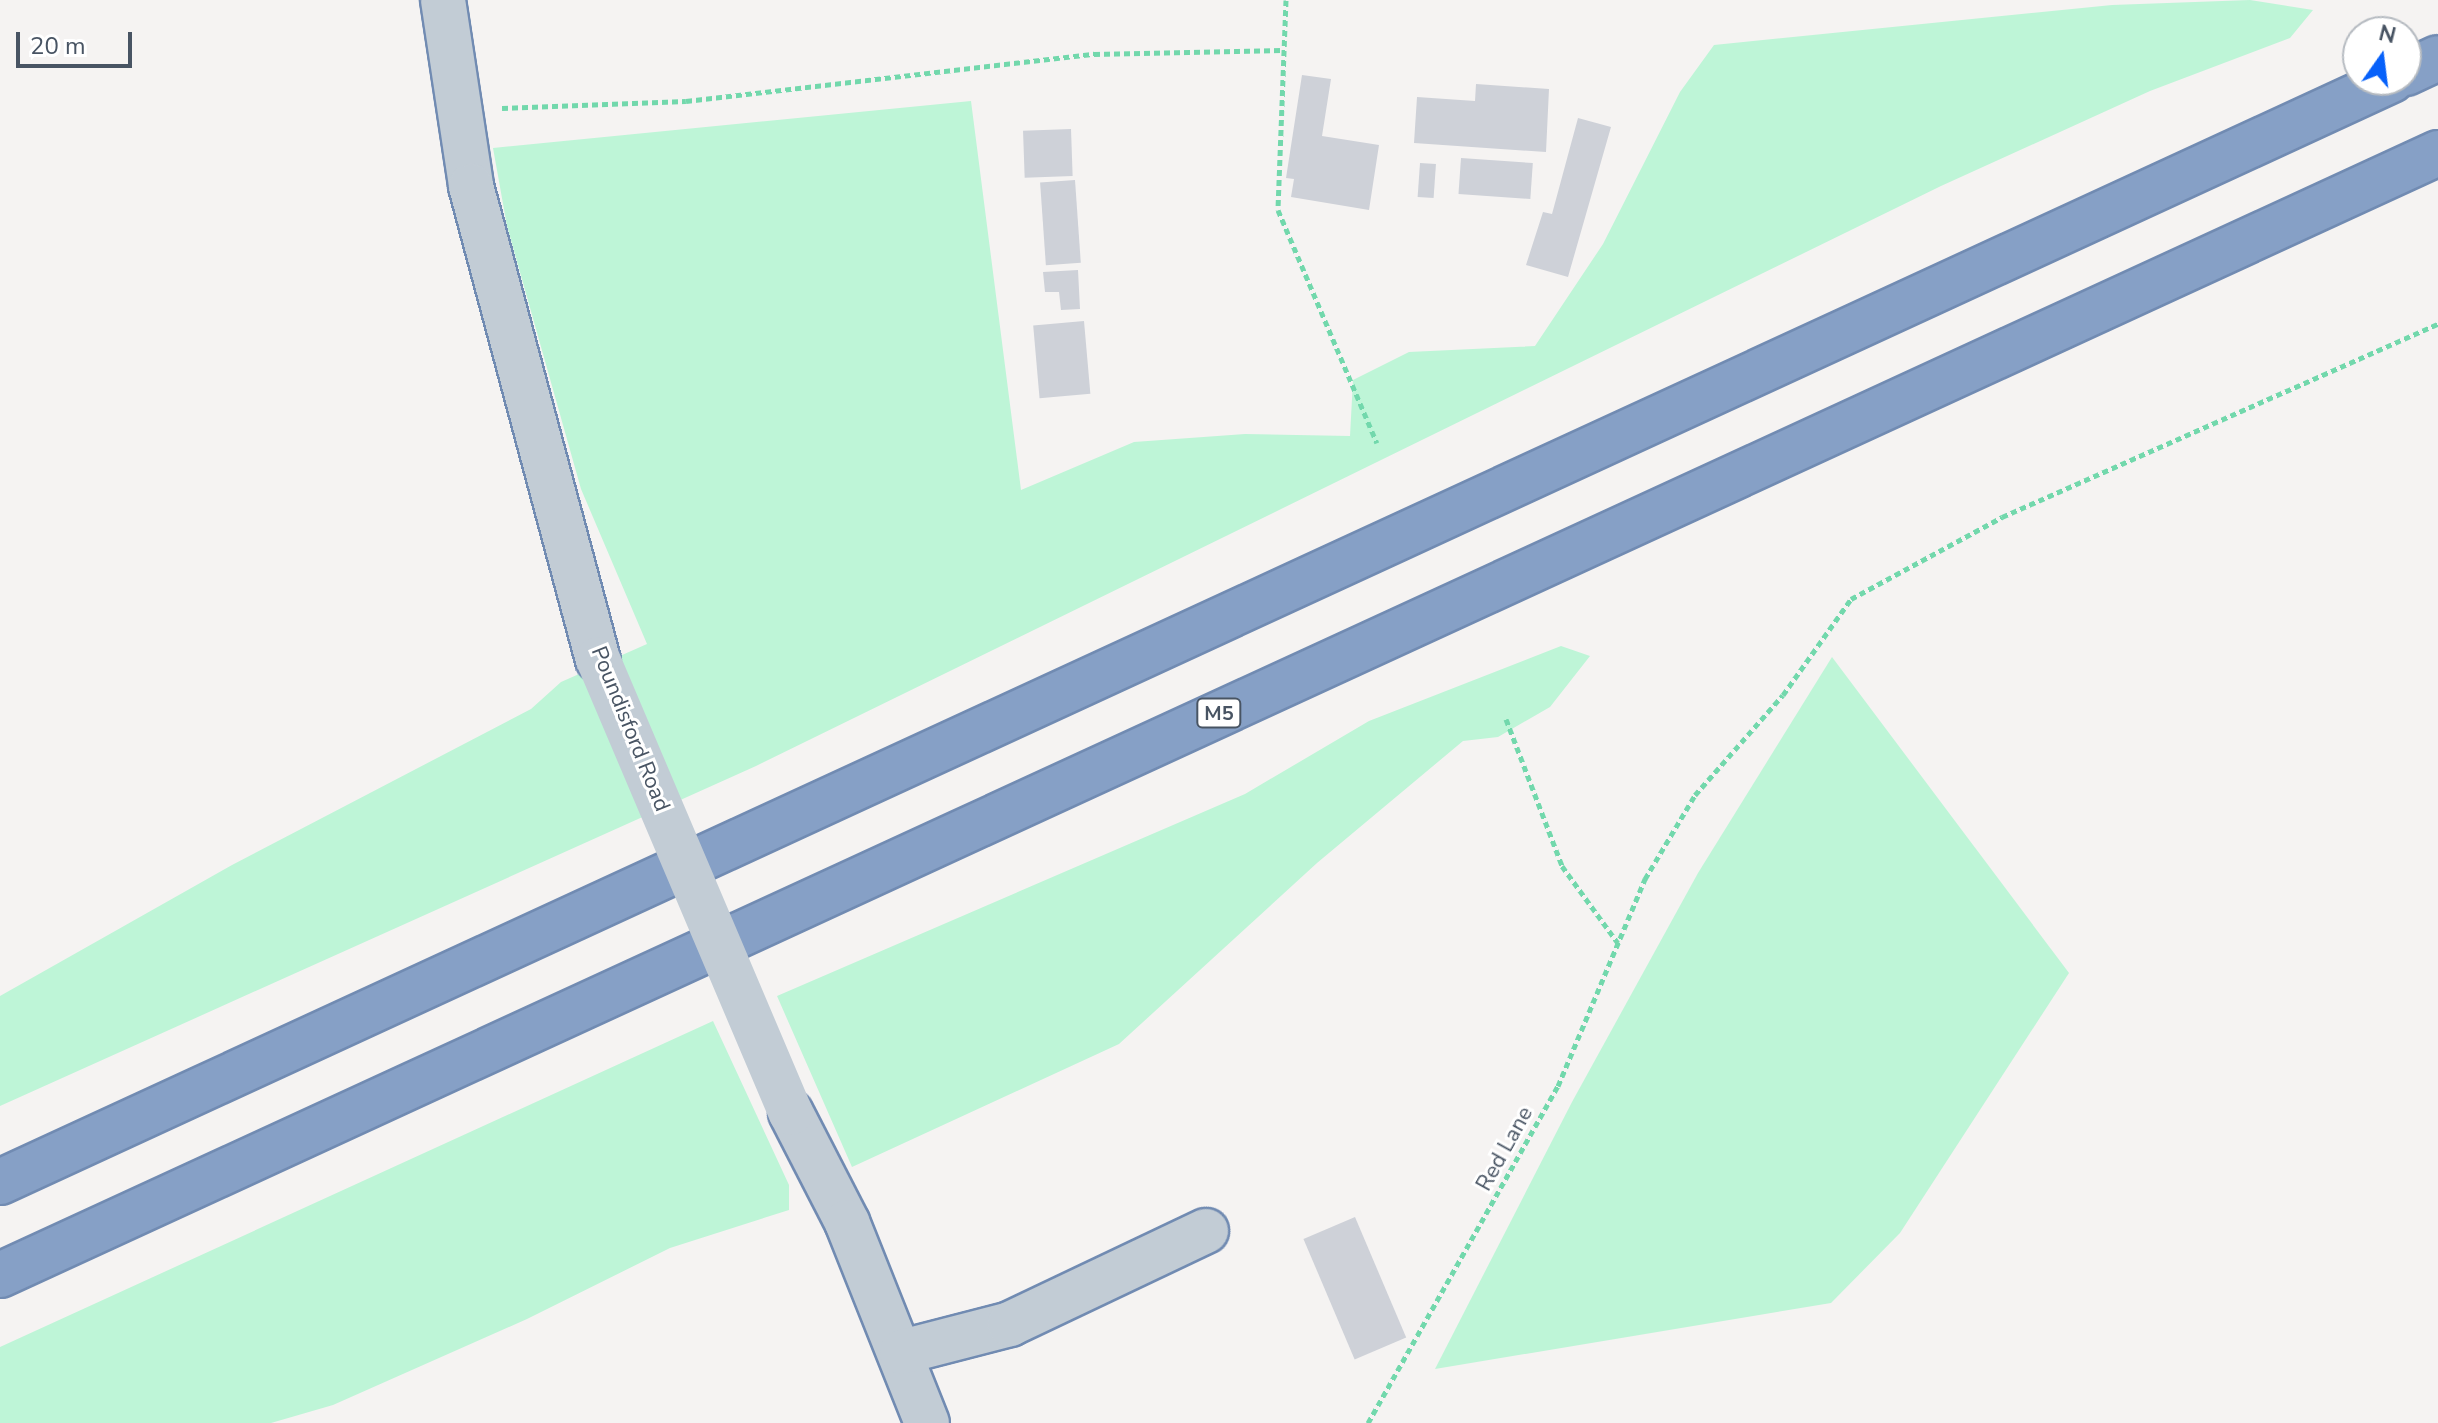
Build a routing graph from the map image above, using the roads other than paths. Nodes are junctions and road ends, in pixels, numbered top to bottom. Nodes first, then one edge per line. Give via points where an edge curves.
1 (443, 0) edge
2 (2356, 96) edge
3 (2438, 153) edge
4 (0, 1182) edge
5 (1206, 1231) dead end
6 (0, 1275) edge
7 (902, 1352) junction
8 (927, 1423) edge

1 - 7 street, Poundisford Road, bridge via 471,186 598,659 791,1113 847,1222
2 - 4 highway
3 - 6 highway, M5
5 - 7 street via 1010,1324
7 - 8 street, Poundisford Road

